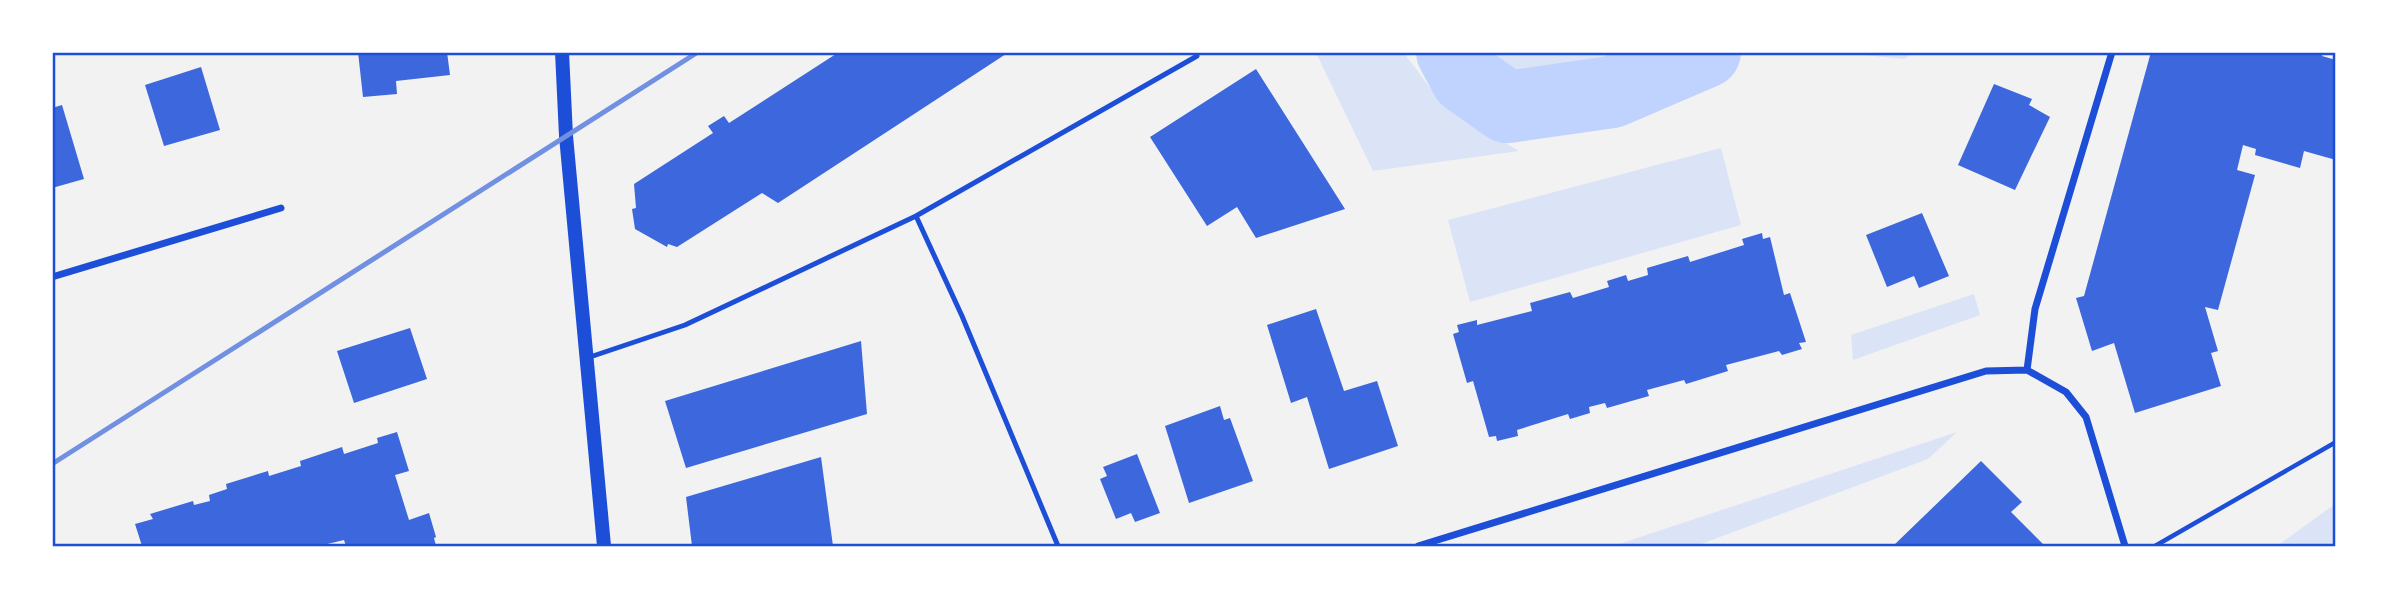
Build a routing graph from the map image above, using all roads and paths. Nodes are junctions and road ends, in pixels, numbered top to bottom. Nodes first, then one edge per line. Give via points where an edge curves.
1 (555, 52) edge
2 (562, 52) edge
3 (2112, 52) edge
4 (1198, 56) dead end
5 (564, 101) junction
6 (281, 208) dead end
7 (916, 216) junction
8 (52, 277) edge
9 (587, 358) junction
10 (2026, 370) junction
11 (2336, 442) edge
12 (604, 547) edge
13 (1058, 547) edge
14 (1418, 547) edge
15 (2125, 547) edge
16 (2155, 547) edge

1 - 5 main road
2 - 5 main road
3 - 10 street via 2035,309
4 - 7 lane
5 - 9 main road
6 - 8 street
7 - 9 lane via 685,326
7 - 13 lane
9 - 12 main road
10 - 14 street via 1986,371
10 - 15 street via 2066,393 2086,417
11 - 16 path

